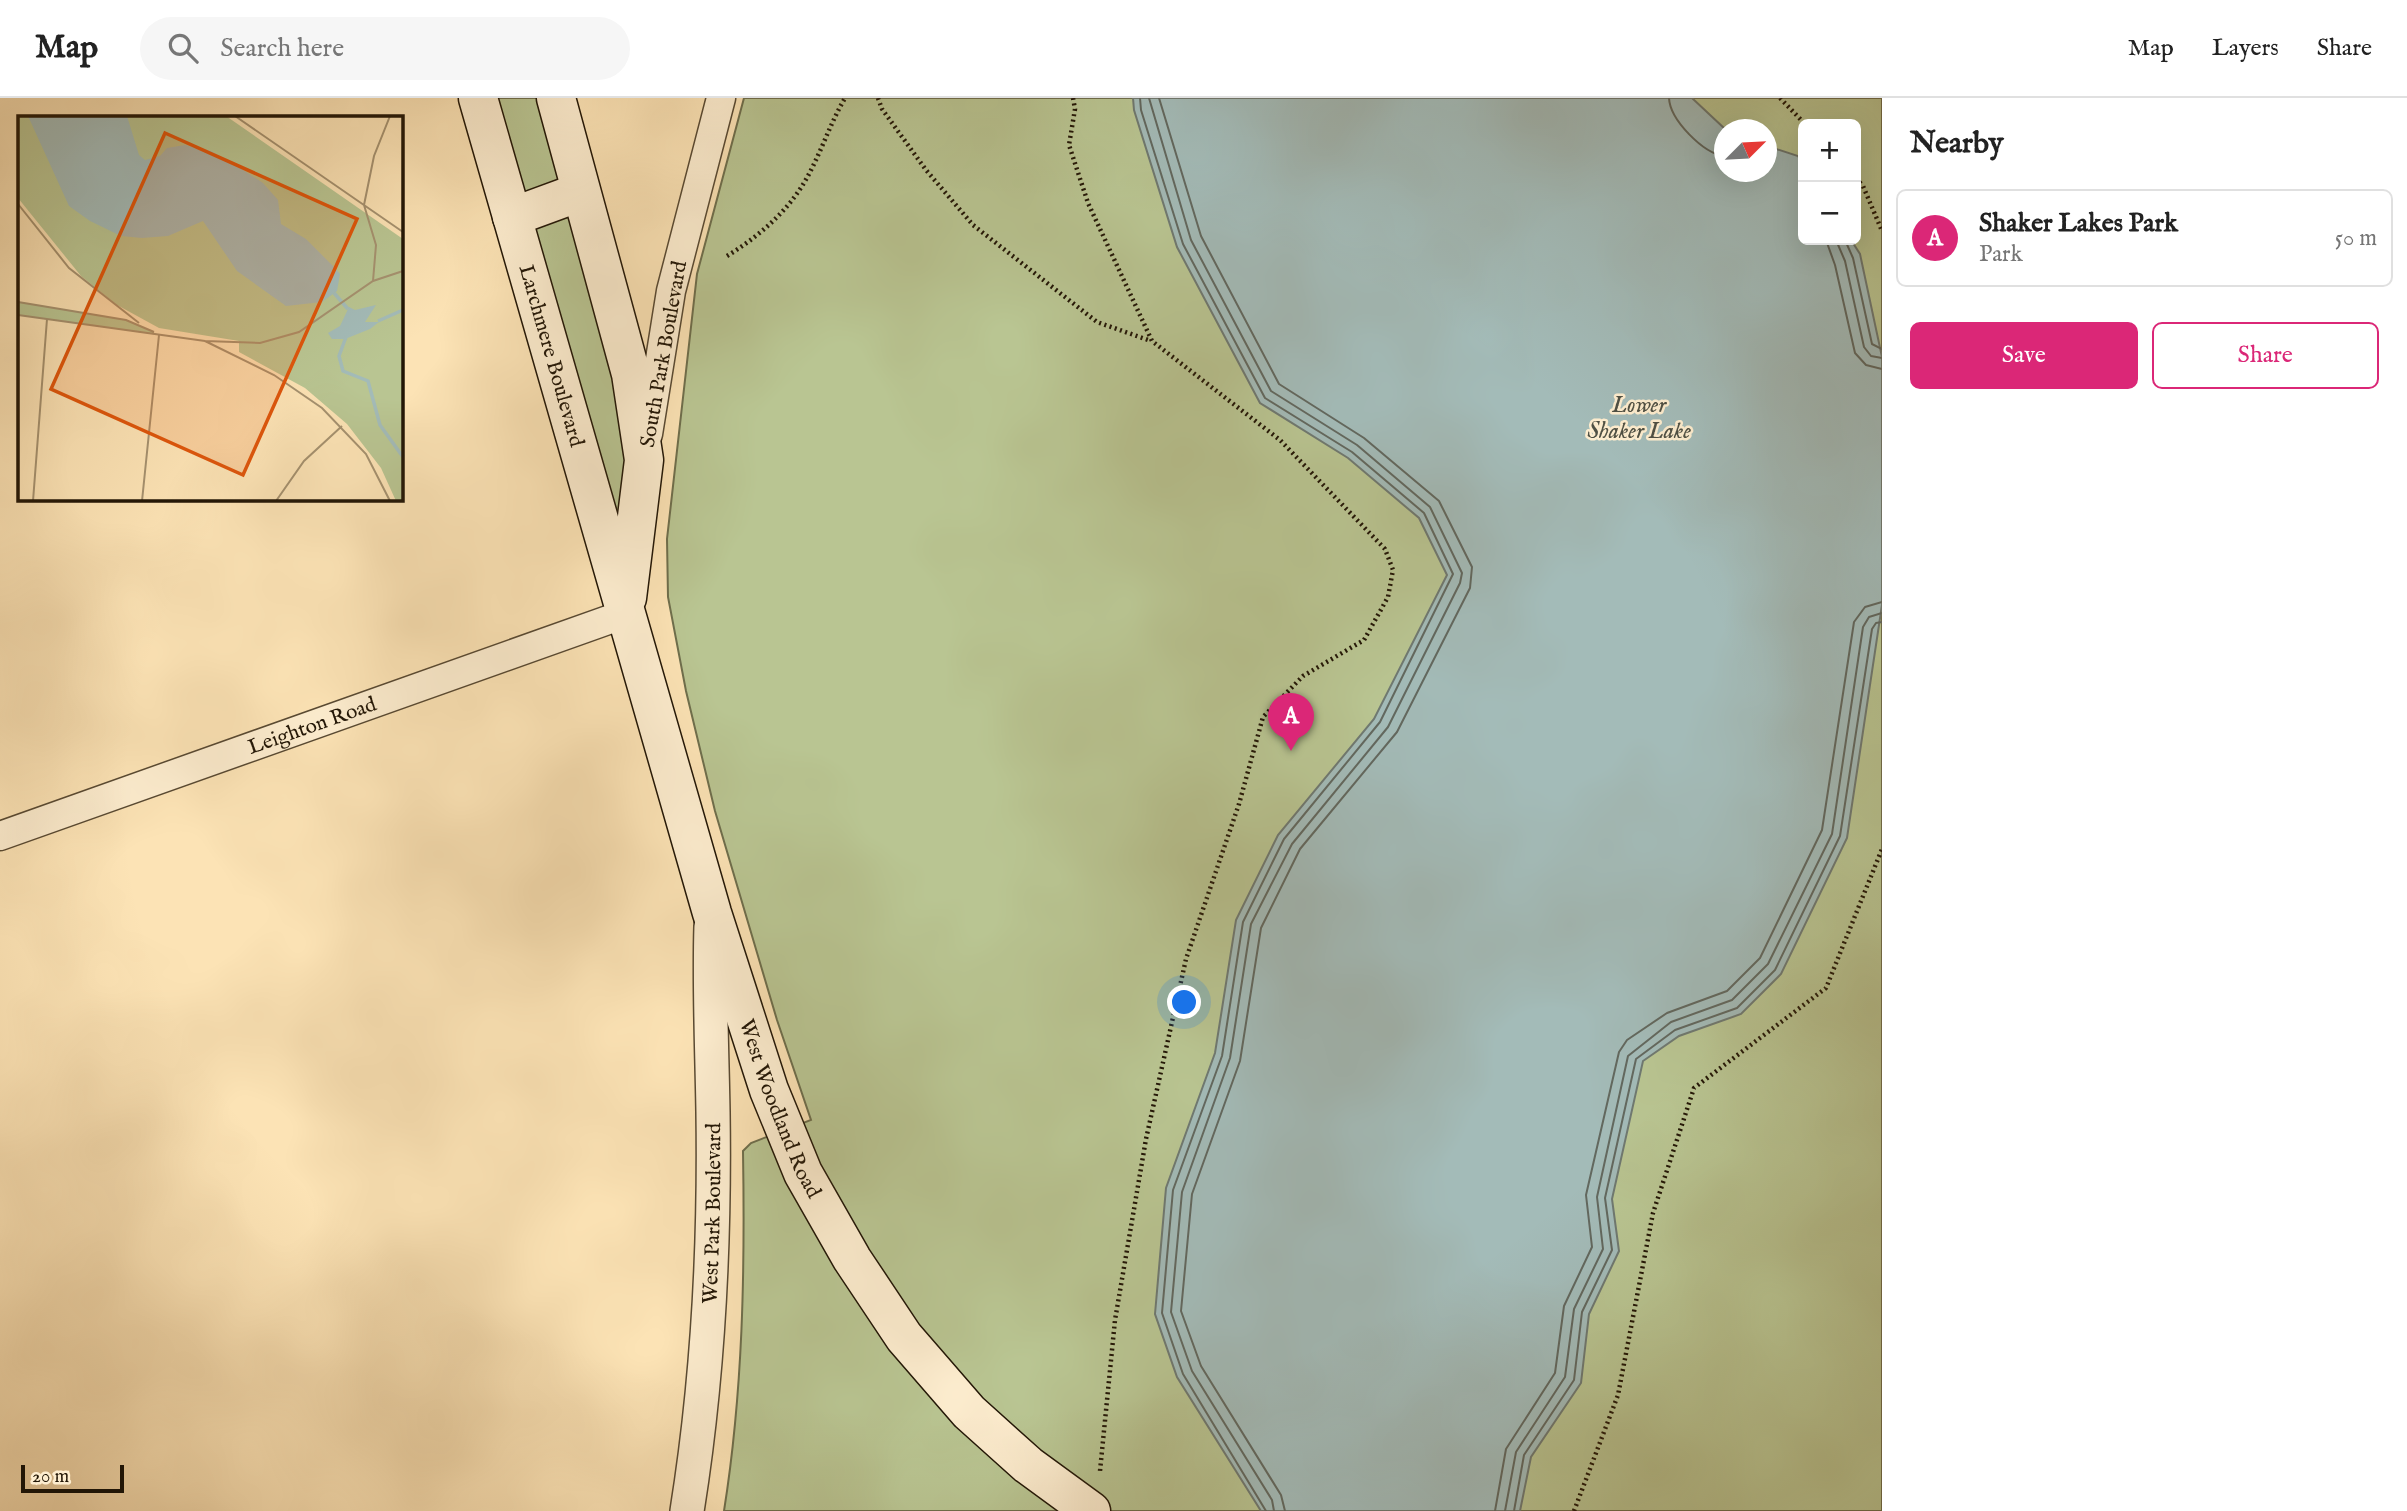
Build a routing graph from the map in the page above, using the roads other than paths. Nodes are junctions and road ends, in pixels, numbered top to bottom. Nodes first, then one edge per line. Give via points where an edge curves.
1 (478, 98) edge
2 (556, 98) edge
3 (721, 98) edge
4 (580, 192) junction
5 (512, 217) junction
6 (644, 460) junction
7 (625, 614) junction
8 (0, 836) edge
9 (712, 913) junction
10 (687, 1511) edge
11 (1091, 1511) edge

1 - 5 main road, Larchmere Boulevard
2 - 4 main road
3 - 6 street, South Park Boulevard via 671,290
4 - 5 main road
4 - 6 main road via 631,374
5 - 7 main road, Larchmere Boulevard
6 - 7 main road, South Park Boulevard
7 - 8 street, Leighton Road
7 - 9 main road, West Woodland Road
9 - 10 street, West Park Boulevard via 710,1279 700,1431
9 - 11 main road, West Woodland Road via 769,1090 803,1173 852,1259 904,1337 969,1412 1028,1465

